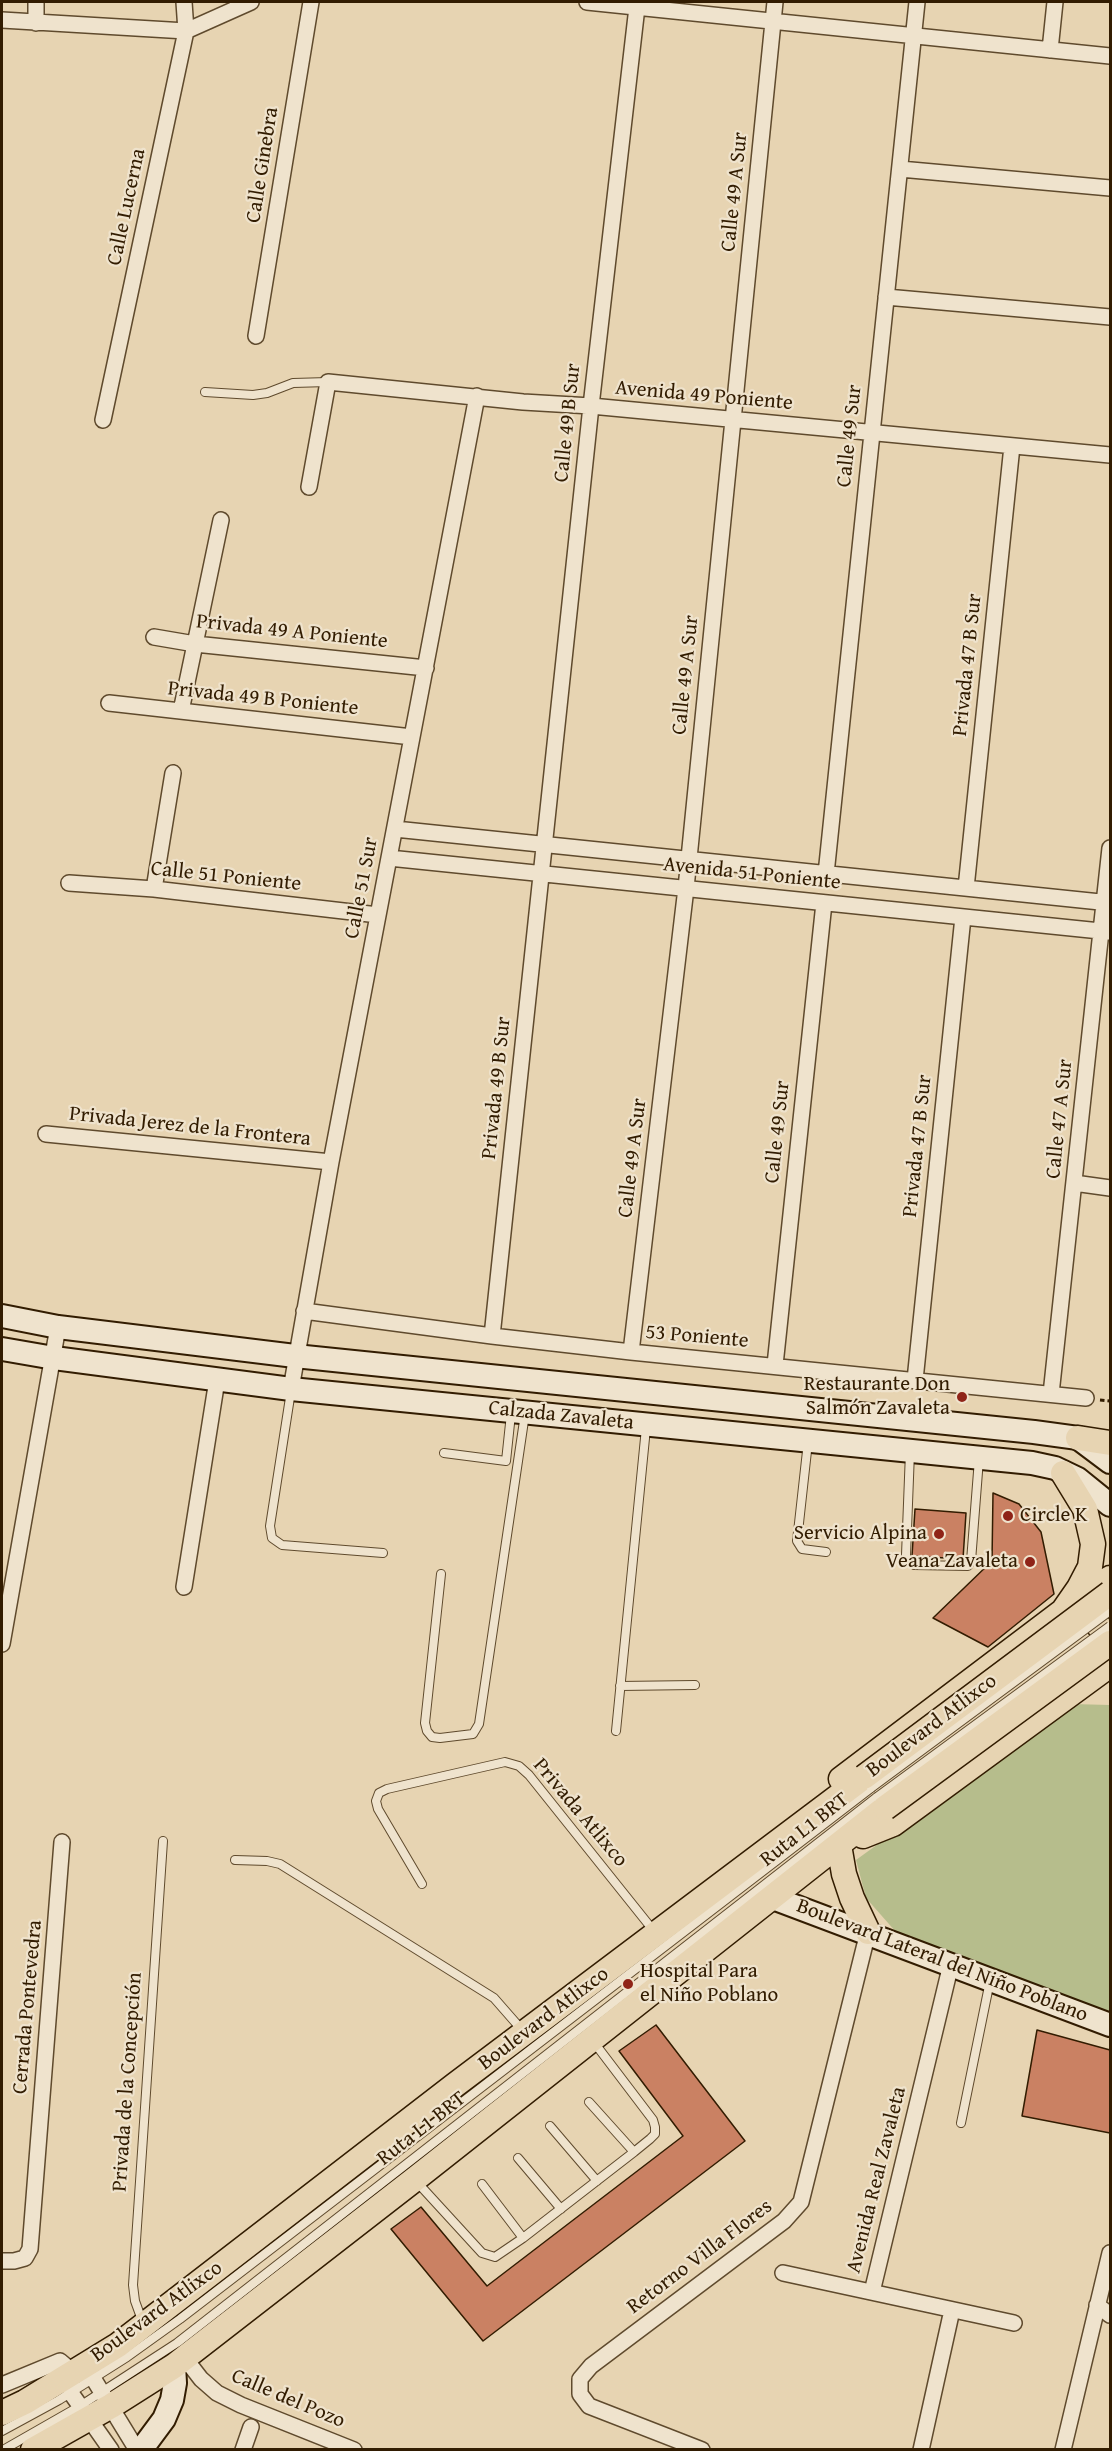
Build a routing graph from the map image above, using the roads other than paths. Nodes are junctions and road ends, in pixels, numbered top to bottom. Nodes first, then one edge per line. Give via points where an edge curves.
1 (36, 2) edge
2 (184, 2) edge
3 (251, 2) edge
4 (311, 2) edge
5 (587, 2) edge
6 (775, 2) edge
7 (917, 2) edge
8 (1055, 2) edge
9 (607, 3) edge
10 (637, 7) junction
11 (2, 20) edge
12 (773, 21) junction
13 (36, 23) junction
14 (186, 31) junction
15 (913, 36) junction
16 (1050, 50) junction
17 (1110, 56) edge
18 (900, 169) junction
19 (1110, 188) edge
20 (886, 297) junction
21 (1110, 317) edge
22 (256, 336) dead end
23 (328, 382) junction
24 (205, 392) dead end
25 (477, 396) junction
26 (591, 406) junction
27 (103, 420) dead end
28 (733, 420) junction
29 (872, 433) junction
30 (1012, 446) junction
31 (1110, 455) edge
32 (309, 487) dead end
33 (221, 520) dead end
34 (154, 637) dead end
35 (195, 644) junction
36 (426, 668) junction
37 (109, 703) dead end
38 (181, 711) junction
39 (412, 737) junction
40 (172, 773) dead end
41 (395, 829) junction
42 (544, 845) junction
43 (1110, 848) edge
44 (389, 858) junction
45 (689, 860) junction
46 (542, 873) junction
47 (826, 874) junction
48 (69, 883) dead end
49 (686, 888) junction
50 (966, 888) junction
51 (154, 889) junction
52 (824, 903) junction
53 (1108, 903) edge
54 (378, 915) junction
55 (963, 917) junction
56 (1106, 932) edge
57 (46, 1134) dead end
58 (331, 1162) junction
59 (1074, 1183) junction
60 (1110, 1188) edge
61 (304, 1311) junction
62 (2, 1316) edge
63 (58, 1327) junction
64 (492, 1336) junction
65 (2, 1349) edge
66 (631, 1352) junction
67 (295, 1356) junction
68 (54, 1358) junction
69 (775, 1365) junction
70 (217, 1380) junction
71 (915, 1380) junction
72 (291, 1389) junction
73 (1051, 1394) junction
74 (1086, 1398) dead end
75 (518, 1411) junction
76 (646, 1424) junction
77 (1078, 1438) junction
78 (808, 1441) junction
79 (1110, 1443) edge
80 (910, 1451) junction
81 (444, 1453) dead end
82 (979, 1458) junction
83 (506, 1461) junction
84 (519, 1462) junction
85 (1110, 1462) edge
86 (1063, 1473) junction
87 (1110, 1505) edge
88 (826, 1552) dead end
89 (383, 1553) dead end
90 (8, 1574) edge
91 (441, 1574) dead end
92 (1110, 1578) edge
93 (183, 1587) dead end
94 (1110, 1593) edge
95 (1063, 1611) junction
96 (1110, 1611) edge
97 (1110, 1626) edge
98 (1110, 1643) edge
99 (2, 1644) edge
100 (1107, 1673) edge
101 (694, 1685) dead end
102 (620, 1686) junction
103 (616, 1731) dead end
104 (867, 1782) junction
105 (881, 1803) junction
106 (807, 1820) junction
107 (163, 1841) dead end
108 (62, 1842) dead end
109 (838, 1845) junction
110 (235, 1860) dead end
111 (422, 1884) dead end
112 (773, 1898) junction
113 (868, 1932) junction
114 (656, 1934) junction
115 (951, 1964) junction
116 (990, 1979) junction
117 (1110, 2025) edge
118 (525, 2033) junction
119 (592, 2040) junction
120 (590, 2102) dead end
121 (961, 2123) dead end
122 (550, 2126) dead end
123 (634, 2152) junction
124 (518, 2158) dead end
125 (415, 2179) junction
126 (597, 2181) junction
127 (482, 2184) dead end
128 (561, 2209) junction
129 (523, 2238) junction
130 (1110, 2253) edge
131 (2, 2261) edge
132 (783, 2273) dead end
133 (872, 2292) junction
134 (1097, 2305) junction
135 (952, 2310) junction
136 (1110, 2316) edge
137 (1014, 2323) dead end
138 (144, 2324) junction
139 (179, 2361) junction
140 (79, 2381) junction
141 (2, 2385) edge
142 (107, 2399) junction
143 (2, 2413) edge
144 (85, 2413) junction
145 (251, 2427) dead end
146 (2, 2431) edge
147 (3, 2450) edge
148 (33, 2450) edge
149 (111, 2450) edge
150 (137, 2450) edge
151 (141, 2450) edge
152 (243, 2450) edge
153 (354, 2450) edge
154 (702, 2450) edge
155 (921, 2450) edge
156 (1063, 2450) edge

1 - 13 street
2 - 14 street, Calle Lucerna
3 - 14 street
4 - 22 street, Calle Ginebra
5 - 9 street
6 - 12 street, Calle 49 A Sur
7 - 15 street, Calle 49 Sur
8 - 16 street
9 - 10 street
10 - 12 street
10 - 26 street, Calle 49 B Sur
11 - 13 street
12 - 15 street
12 - 28 street, Calle 49 A Sur
13 - 14 street
14 - 27 street, Calle Lucerna
15 - 16 street
15 - 18 street, Calle 49 Sur
16 - 17 street
18 - 19 street
18 - 20 street, Calle 49 Sur
20 - 21 street
20 - 29 street, Calle 49 Sur
23 - 24 lane, Avenida 49 Poniente via 293,383 254,395
23 - 25 street, Avenida 49 Poniente
23 - 32 street
25 - 26 street, Avenida 49 Poniente
25 - 36 street, Calle 51 Sur
26 - 28 street, Avenida 49 Poniente
26 - 42 street, Calle 49 B Sur
28 - 29 street, Avenida 49 Poniente
28 - 45 street, Calle 49 A Sur
29 - 30 street, Avenida 49 Poniente
29 - 47 street, Calle 49 Sur
30 - 31 street, Avenida 49 Poniente
30 - 50 street, Privada 47 B Sur
33 - 35 street
34 - 35 street, Privada 49 A Poniente
35 - 36 street, Privada 49 A Poniente
35 - 38 street
36 - 39 street, Calle 51 Sur
37 - 38 street, Privada 49 B Poniente
38 - 39 street, Privada 49 B Poniente
39 - 41 street, Calle 51 Sur
40 - 51 street
41 - 42 street, Avenida 51 Poniente
41 - 44 street, Calle 51 Sur
42 - 45 street, Avenida 51 Poniente
42 - 46 street, Privada 49 B Sur
43 - 53 street, Calle 47 A Sur
44 - 46 street, Avenida 51 Poniente
44 - 54 street, Calle 51 Sur
45 - 47 street, Avenida 51 Poniente
45 - 49 street, Calle 49 A Sur
46 - 49 street, Avenida 51 Poniente
46 - 64 street, Privada 49 B Sur
47 - 50 street, Avenida 51 Poniente
48 - 51 street, Calle 51 Poniente
49 - 52 street, Avenida 51 Poniente
49 - 66 street, Calle 49 A Sur
50 - 53 street, Avenida 51 Poniente
51 - 54 street, Calle 51 Poniente
52 - 55 street, Avenida 51 Poniente
52 - 69 street, Calle 49 Sur
53 - 56 street, Calle 47 A Sur
54 - 58 street, Calle 51 Sur
55 - 56 street, Avenida 51 Poniente
55 - 71 street, Privada 47 B Sur
56 - 59 street, Calle 47 A Sur
57 - 58 street, Privada Jerez de la Frontera
58 - 61 street, Calle 51 Sur
59 - 60 street
59 - 73 street, Calle 47 A Sur
61 - 64 street, 53 Poniente
61 - 67 street, Calle 51 Sur
62 - 63 main road, Calzada Zavaleta
63 - 67 main road, Calzada Zavaleta
63 - 68 street
64 - 66 street, 53 Poniente
65 - 68 main road, Calzada Zavaleta
66 - 69 street, 53 Poniente
67 - 72 street, Calle 51 Sur
67 - 77 main road, Calzada Zavaleta
68 - 70 main road, Calzada Zavaleta
68 - 90 street
69 - 71 street, 53 Poniente
70 - 72 main road, Calzada Zavaleta
70 - 93 street
71 - 73 street, 53 Poniente
72 - 75 main road, Calzada Zavaleta
72 - 89 lane via 270,1526 272,1538 282,1545
73 - 74 street, 53 Poniente
75 - 76 main road, Calzada Zavaleta
75 - 83 lane
75 - 84 lane
76 - 78 main road, Calzada Zavaleta
76 - 102 lane
77 - 79 main road
77 - 85 main road, Calzada Zavaleta
78 - 80 main road, Calzada Zavaleta
78 - 88 lane via 797,1541 802,1549
80 - 82 main road, Calzada Zavaleta
80 - 82 lane via 906,1555 914,1565 968,1566
81 - 83 lane
82 - 86 main road, Calzada Zavaleta via 1032,1463
83 - 84 lane
84 - 91 lane via 479,1724 472,1734 440,1738 432,1737 425,1723
86 - 87 main road, Calzada Zavaleta via 1090,1487
86 - 95 main road via 1085,1509 1094,1544 1090,1567
90 - 99 street
92 - 95 main road
94 - 104 main road, Boulevard Atlixco, bridge
95 - 100 main road via 1089,1617 1106,1636
95 - 106 main road via 836,1783
96 - 104 lane, Ruta L1 BRT, bridge
97 - 105 lane, Ruta L1 BRT, bridge
98 - 105 main road, Boulevard Atlixco, bridge
100 - 109 main road via 893,1824
101 - 102 lane
102 - 103 lane
104 - 106 main road, Boulevard Atlixco
104 - 140 lane, Ruta L1 BRT via 180,2319
105 - 109 main road, Boulevard Atlixco
105 - 142 lane, Ruta L1 BRT
106 - 114 main road, Boulevard Atlixco
107 - 138 lane, Privada de la Concepción via 133,2285
108 - 131 street, Cerrada Pontevedra via 30,2249 26,2258
109 - 112 main road, Boulevard Atlixco
109 - 113 main road via 846,1882
110 - 118 lane via 280,1864 494,1998
111 - 114 lane, Privada Atlixco via 378,1809 380,1793 505,1762 519,1766 529,1775
112 - 113 main road, Boulevard Lateral del Niño Poblano
112 - 119 main road, Boulevard Atlixco
113 - 115 main road, Boulevard Lateral del Niño Poblano
113 - 154 street, Retorno Villa Flores via 801,2202 784,2221 591,2366 580,2379 580,2394 589,2406
114 - 118 main road, Boulevard Atlixco
115 - 116 main road, Boulevard Lateral del Niño Poblano
115 - 133 street, Avenida Real Zavaleta
116 - 117 main road, Boulevard Lateral del Niño Poblano
116 - 121 lane
118 - 138 main road, Boulevard Atlixco
119 - 123 lane via 655,2127 655,2134
119 - 125 main road, Boulevard Atlixco
120 - 123 lane
122 - 126 lane
123 - 126 lane
124 - 128 lane
125 - 129 lane via 488,2256 501,2254
125 - 139 main road, Boulevard Atlixco
126 - 128 lane
127 - 129 lane
128 - 129 lane
130 - 134 street
132 - 133 street
133 - 135 street, Avenida Real Zavaleta
134 - 136 street
134 - 156 street
135 - 137 street, Avenida Real Zavaleta
135 - 155 street
138 - 140 main road, Boulevard Atlixco
139 - 142 main road, Boulevard Atlixco
139 - 151 main road via 164,2419
139 - 153 street, Calle del Pozo via 217,2393
140 - 141 street via 64,2363 54,2361
140 - 142 street
140 - 143 main road, Boulevard Atlixco
140 - 144 street
140 - 146 lane, Ruta L1 BRT
142 - 144 main road, Boulevard Atlixco
142 - 150 street
144 - 147 lane
144 - 148 main road, Boulevard Atlixco
144 - 149 street
145 - 152 street

